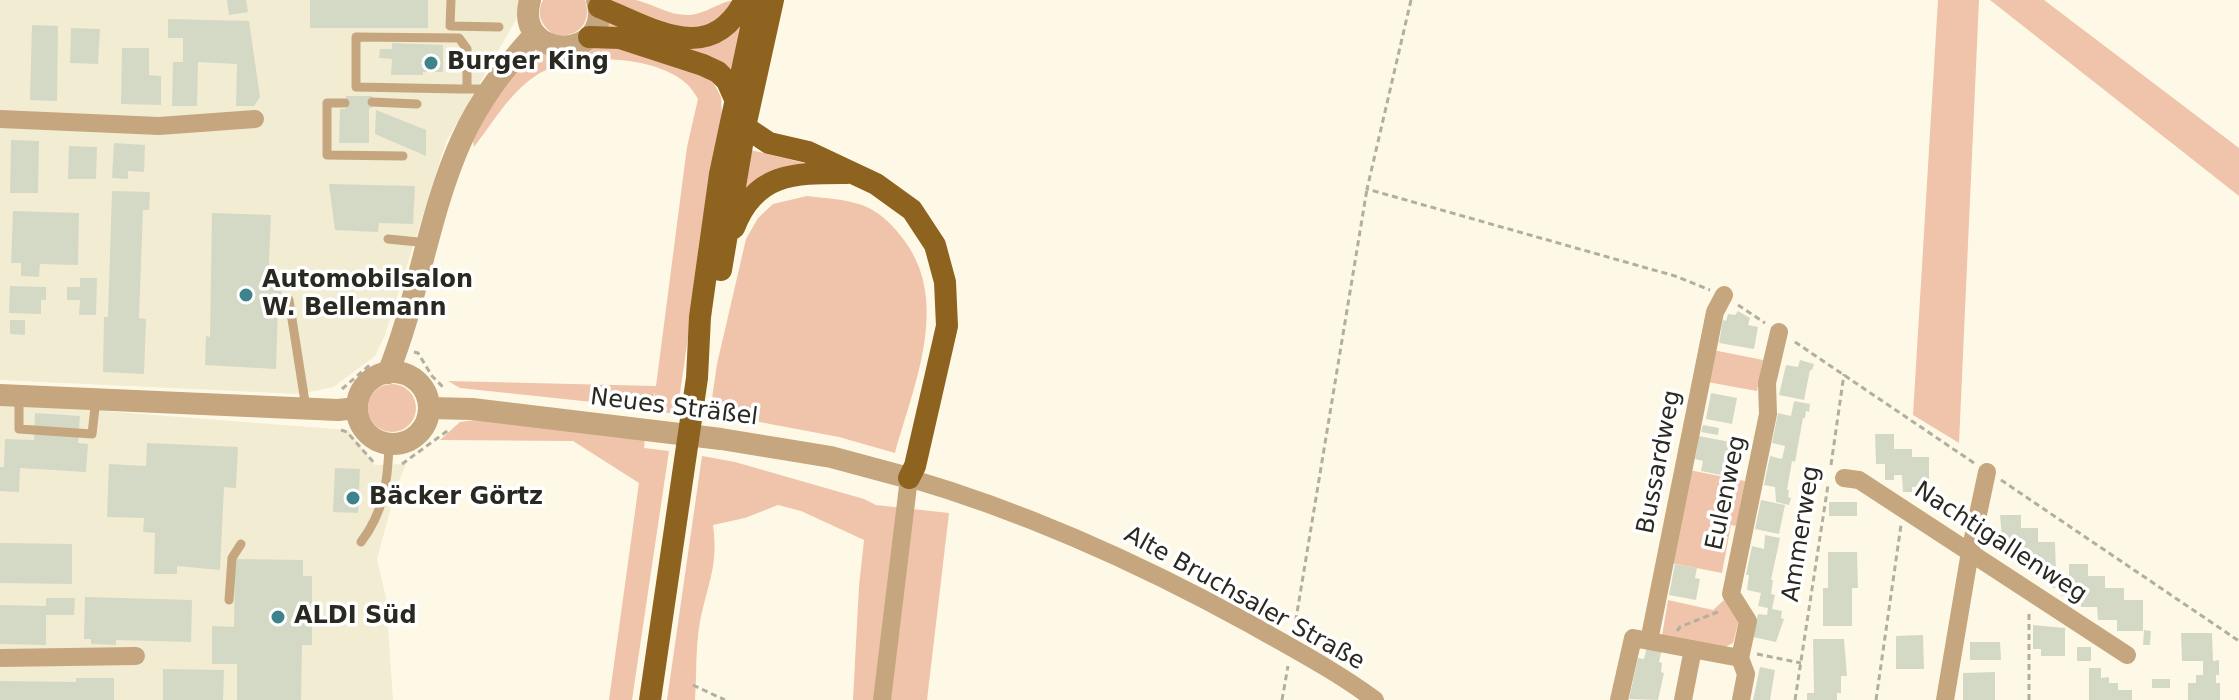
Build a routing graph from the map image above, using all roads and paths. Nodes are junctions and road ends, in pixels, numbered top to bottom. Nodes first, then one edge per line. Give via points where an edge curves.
1 (451, 0) edge
2 (530, 0) edge
3 (745, 0) edge
4 (757, 0) edge
5 (773, 0) edge
6 (1411, 0) edge
7 (598, 4) edge
8 (499, 27) dead end
9 (535, 34) junction
10 (589, 37) junction
11 (478, 89) junction
12 (735, 99) junction
13 (372, 102) dead end
14 (345, 103) dead end
15 (417, 104) dead end
16 (0, 119) edge
17 (255, 119) dead end
18 (745, 127) junction
19 (403, 156) dead end
20 (856, 173) junction
21 (1367, 189) junction
22 (388, 239) dead end
23 (428, 243) junction
24 (723, 260) junction
25 (1724, 295) junction
26 (289, 300) dead end
27 (410, 314) junction
28 (1779, 332) junction
29 (388, 373) junction
30 (1844, 374) junction
31 (413, 378) junction
32 (697, 378) junction
33 (10, 396) edge
34 (96, 399) junction
35 (306, 408) junction
36 (357, 408) junction
37 (429, 408) junction
38 (389, 444) junction
39 (1987, 472) junction
40 (909, 478) junction
41 (1834, 478) junction
42 (1903, 510) junction
43 (361, 542) dead end
44 (241, 544) dead end
45 (1970, 552) junction
46 (2030, 591) junction
47 (1731, 594) junction
48 (229, 600) dead end
49 (1649, 641) junction
50 (2239, 641) edge
51 (1670, 645) junction
52 (1292, 648) junction
53 (1693, 649) junction
54 (1741, 655) junction
55 (2127, 655) dead end
56 (136, 656) dead end
57 (0, 658) edge
58 (1801, 663) junction
59 (693, 685) dead end
60 (650, 700) edge
61 (725, 700) edge
62 (882, 700) edge
63 (1282, 700) edge
64 (1375, 700) edge
65 (1619, 700) edge
66 (1683, 700) edge
67 (1741, 700) edge
68 (1795, 700) edge
69 (1876, 700) edge
70 (1945, 700) edge
71 (2029, 700) edge

1 - 8 lane via 450,26
2 - 9 street via 528,16
3 - 7 main road via 719,32 699,39 653,31
4 - 12 main road
5 - 18 main road
6 - 21 path
7 - 10 street via 597,23
9 - 10 street via 566,48
9 - 11 street
10 - 12 main road via 620,38 703,65 727,81
11 - 11 lane via 459,38 356,37 356,87
11 - 23 street
12 - 32 main road via 700,317
13 - 15 lane
14 - 19 lane via 327,103 327,155
16 - 17 street via 159,126
18 - 20 main road via 769,143 808,152
18 - 24 main road
20 - 24 main road via 800,173 758,191 736,222
20 - 40 main road via 912,210 935,245 945,282 947,326
21 - 25 path via 1675,276
21 - 52 path
22 - 23 lane
23 - 27 street
24 - 32 main road
25 - 28 path
25 - 49 street, Bussardweg via 1715,312
26 - 35 lane
27 - 29 street
27 - 31 street
28 - 30 path
28 - 47 street, Eulenweg
29 - 31 street
29 - 36 street via 366,385
30 - 39 path
30 - 41 path, Ammerweg
31 - 37 street
32 - 60 main road
33 - 34 street
33 - 34 lane via 19,429 92,434
34 - 35 street
35 - 36 street
36 - 38 street via 366,432
37 - 38 street via 425,425 413,438
37 - 40 street, Neues Sträßel via 721,439 831,457
38 - 43 lane via 379,514
39 - 45 street
39 - 50 path
40 - 52 street, Alte Bruchsaler Straße via 1090,543
40 - 62 street
41 - 42 street, Nachtigallenweg via 1859,480
41 - 58 path, Ammerweg
42 - 45 street, Nachtigallenweg
42 - 69 path
44 - 48 lane via 232,558
45 - 46 street, Nachtigallenweg
45 - 70 street
46 - 55 street, Nachtigallenweg
46 - 71 path
47 - 51 path via 1725,609 1680,627
47 - 54 street via 1748,621
49 - 51 street
49 - 65 street via 1633,638
51 - 53 street
52 - 63 path
52 - 64 street, Alte Bruchsaler Straße
53 - 54 street
53 - 66 street
54 - 58 path
54 - 67 street via 1746,674
56 - 57 street
58 - 68 path, Ammerweg
59 - 61 path

